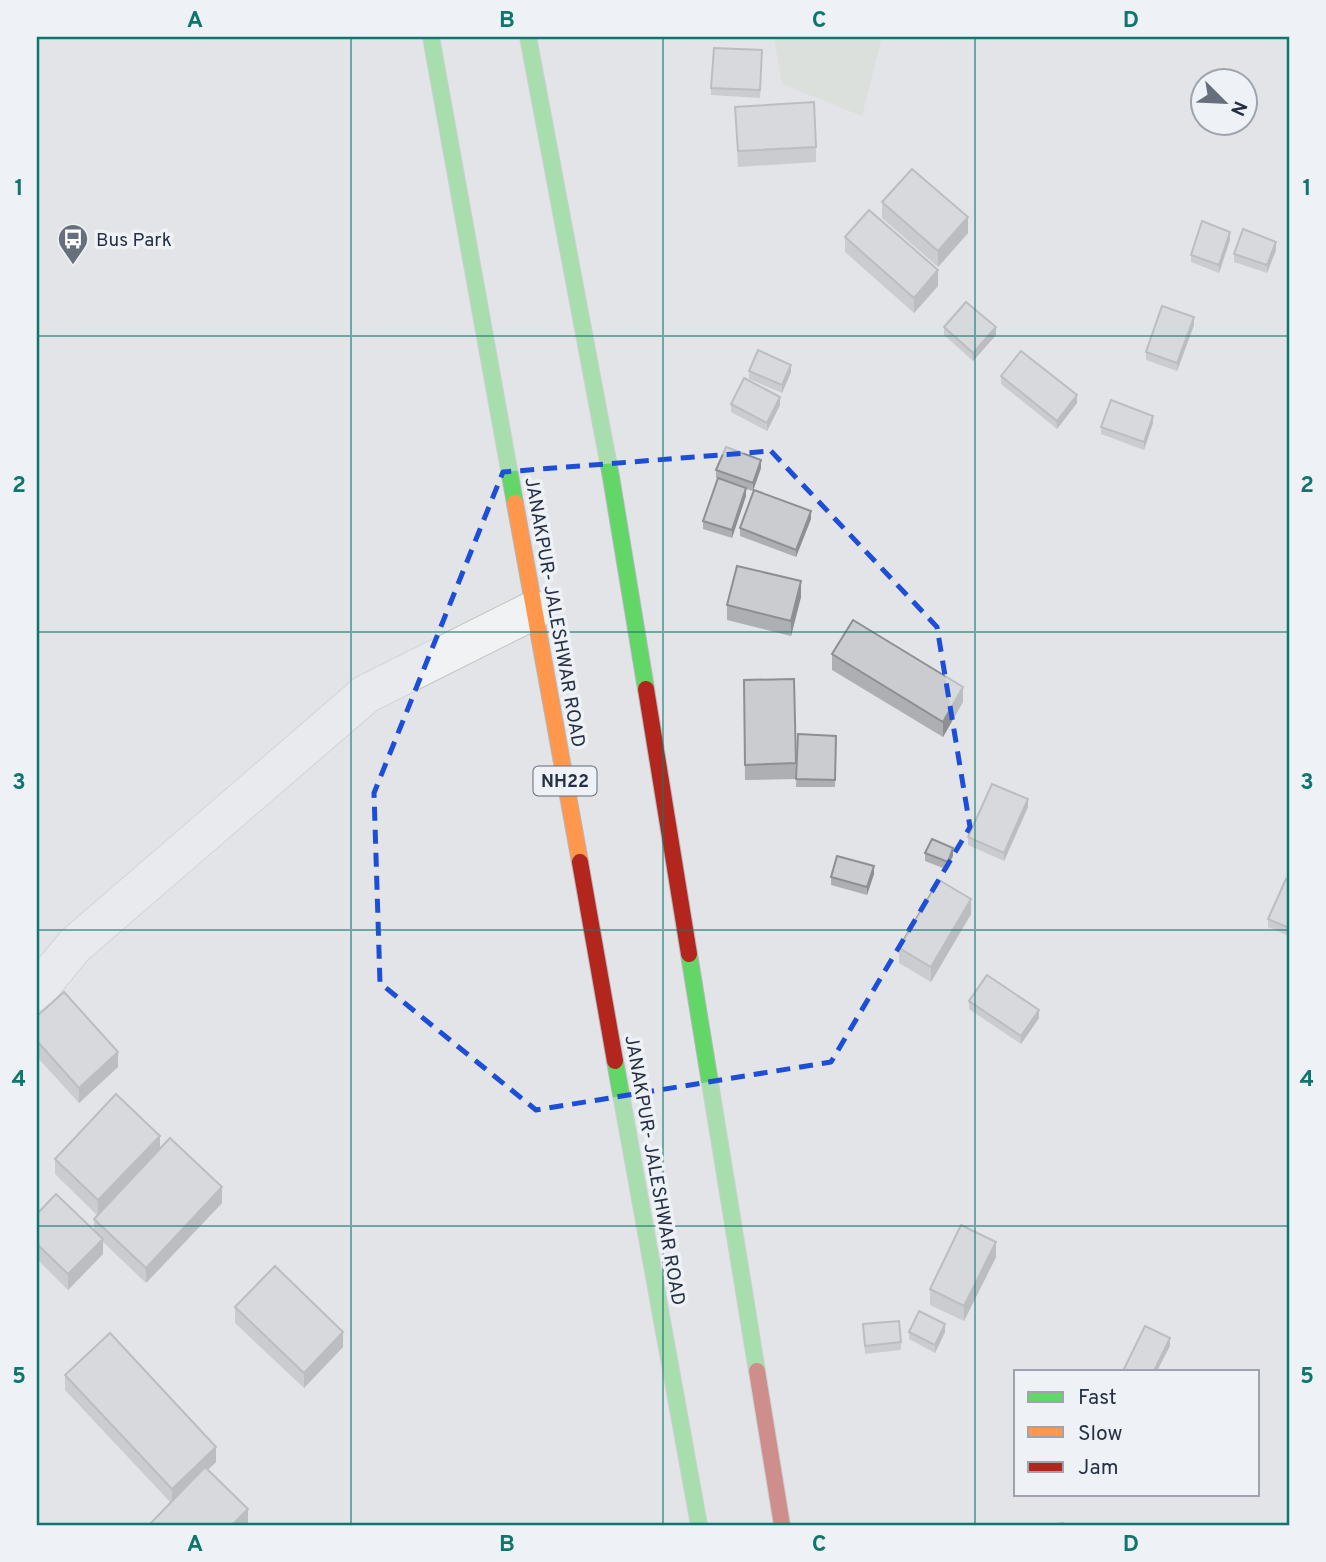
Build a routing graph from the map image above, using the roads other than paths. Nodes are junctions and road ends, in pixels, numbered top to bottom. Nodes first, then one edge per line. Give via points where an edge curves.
1 (430, 37) edge
2 (528, 37) edge
3 (534, 610) junction
4 (37, 991) edge
5 (699, 1525) edge
6 (782, 1525) edge

1 - 3 highway, JANAKPUR- JALESHWAR ROAD / NH22
2 - 6 highway via 611,477
3 - 4 street via 366,694 75,946
3 - 5 highway, JANAKPUR- JALESHWAR ROAD / NH22

